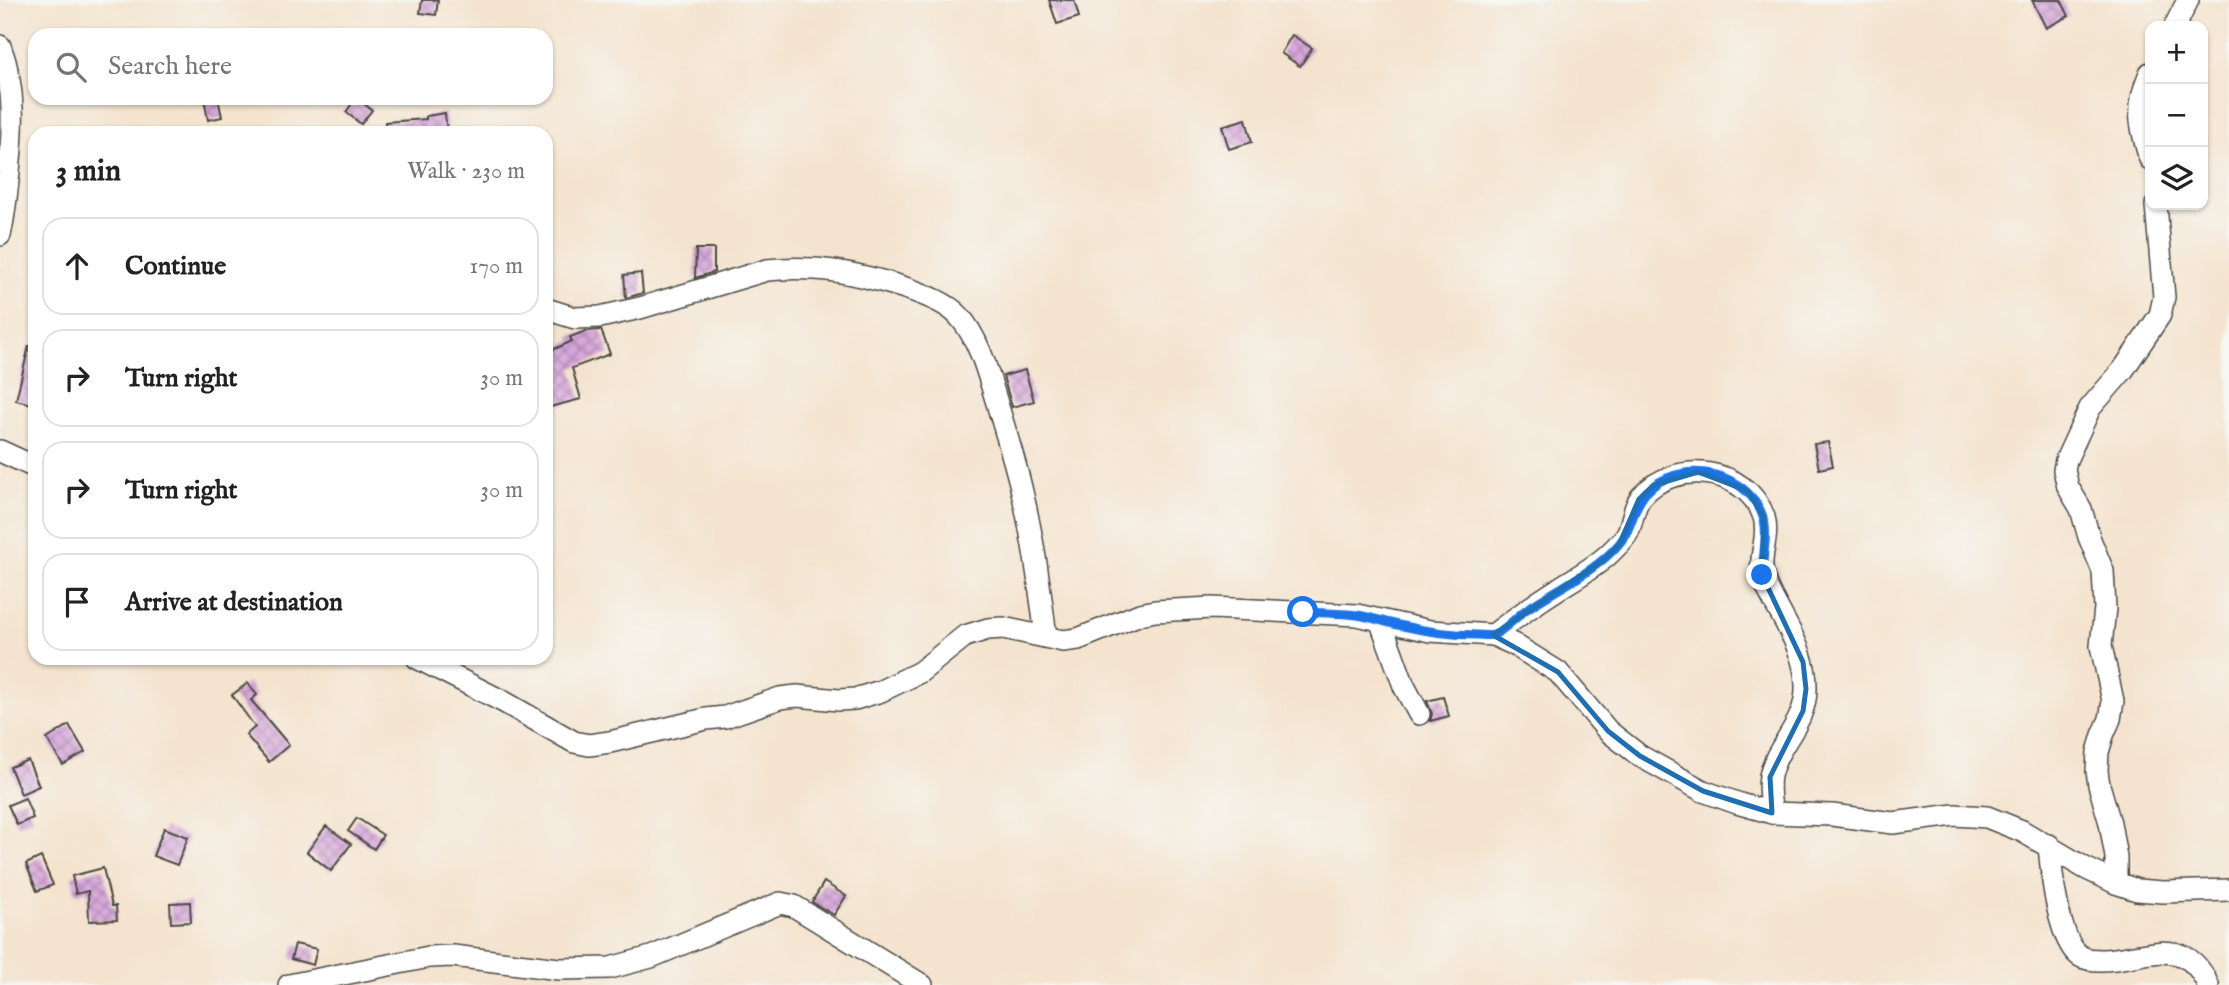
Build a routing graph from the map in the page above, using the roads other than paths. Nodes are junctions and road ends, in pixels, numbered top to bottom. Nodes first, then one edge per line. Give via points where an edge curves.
1 (2188, 0) edge
2 (2178, 21) edge
3 (0, 46) edge
4 (2146, 84) edge
5 (2147, 147) edge
6 (2156, 210) edge
7 (0, 235) edge
8 (553, 311) edge
9 (0, 451) edge
10 (28, 464) edge
11 (1380, 620) junction
12 (1493, 635) junction
13 (1045, 638) junction
14 (430, 665) edge
15 (1419, 715) dead end
16 (1772, 814) junction
17 (2049, 845) junction
18 (2116, 883) junction
19 (2229, 890) edge
20 (289, 985) edge
21 (922, 985) edge
22 (2208, 985) edge

1 - 2 street
3 - 7 street via 9,67 13,98 13,139
4 - 5 street via 2139,114
6 - 18 street via 2164,298 2160,315 2123,370 2090,408 2064,470 2103,571 2101,646 2113,701 2097,771 2116,857
8 - 13 street via 575,318 600,317 787,268 848,274 941,302 967,327 991,384 1023,494
9 - 10 street
11 - 12 street via 1450,633
11 - 13 street via 1303,612 1179,609 1140,614 1078,639
11 - 15 street
12 - 16 street via 1558,672 1608,731 1640,756 1703,792
12 - 16 street via 1602,561 1628,533 1639,499 1654,485 1698,472 1714,474 1748,491 1766,529 1762,575 1803,662 1807,689 1803,711 1770,777
13 - 14 street via 988,629 965,636 920,672 855,699 780,698 725,717 589,745 574,742
16 - 17 street via 1893,823 1954,815 1987,817
17 - 18 street
17 - 22 street via 2058,908 2067,937 2080,957 2110,960 2167,952 2186,956 2202,971
18 - 19 street via 2164,892
20 - 21 street via 429,957 559,969 610,968 651,957 780,903 794,906

